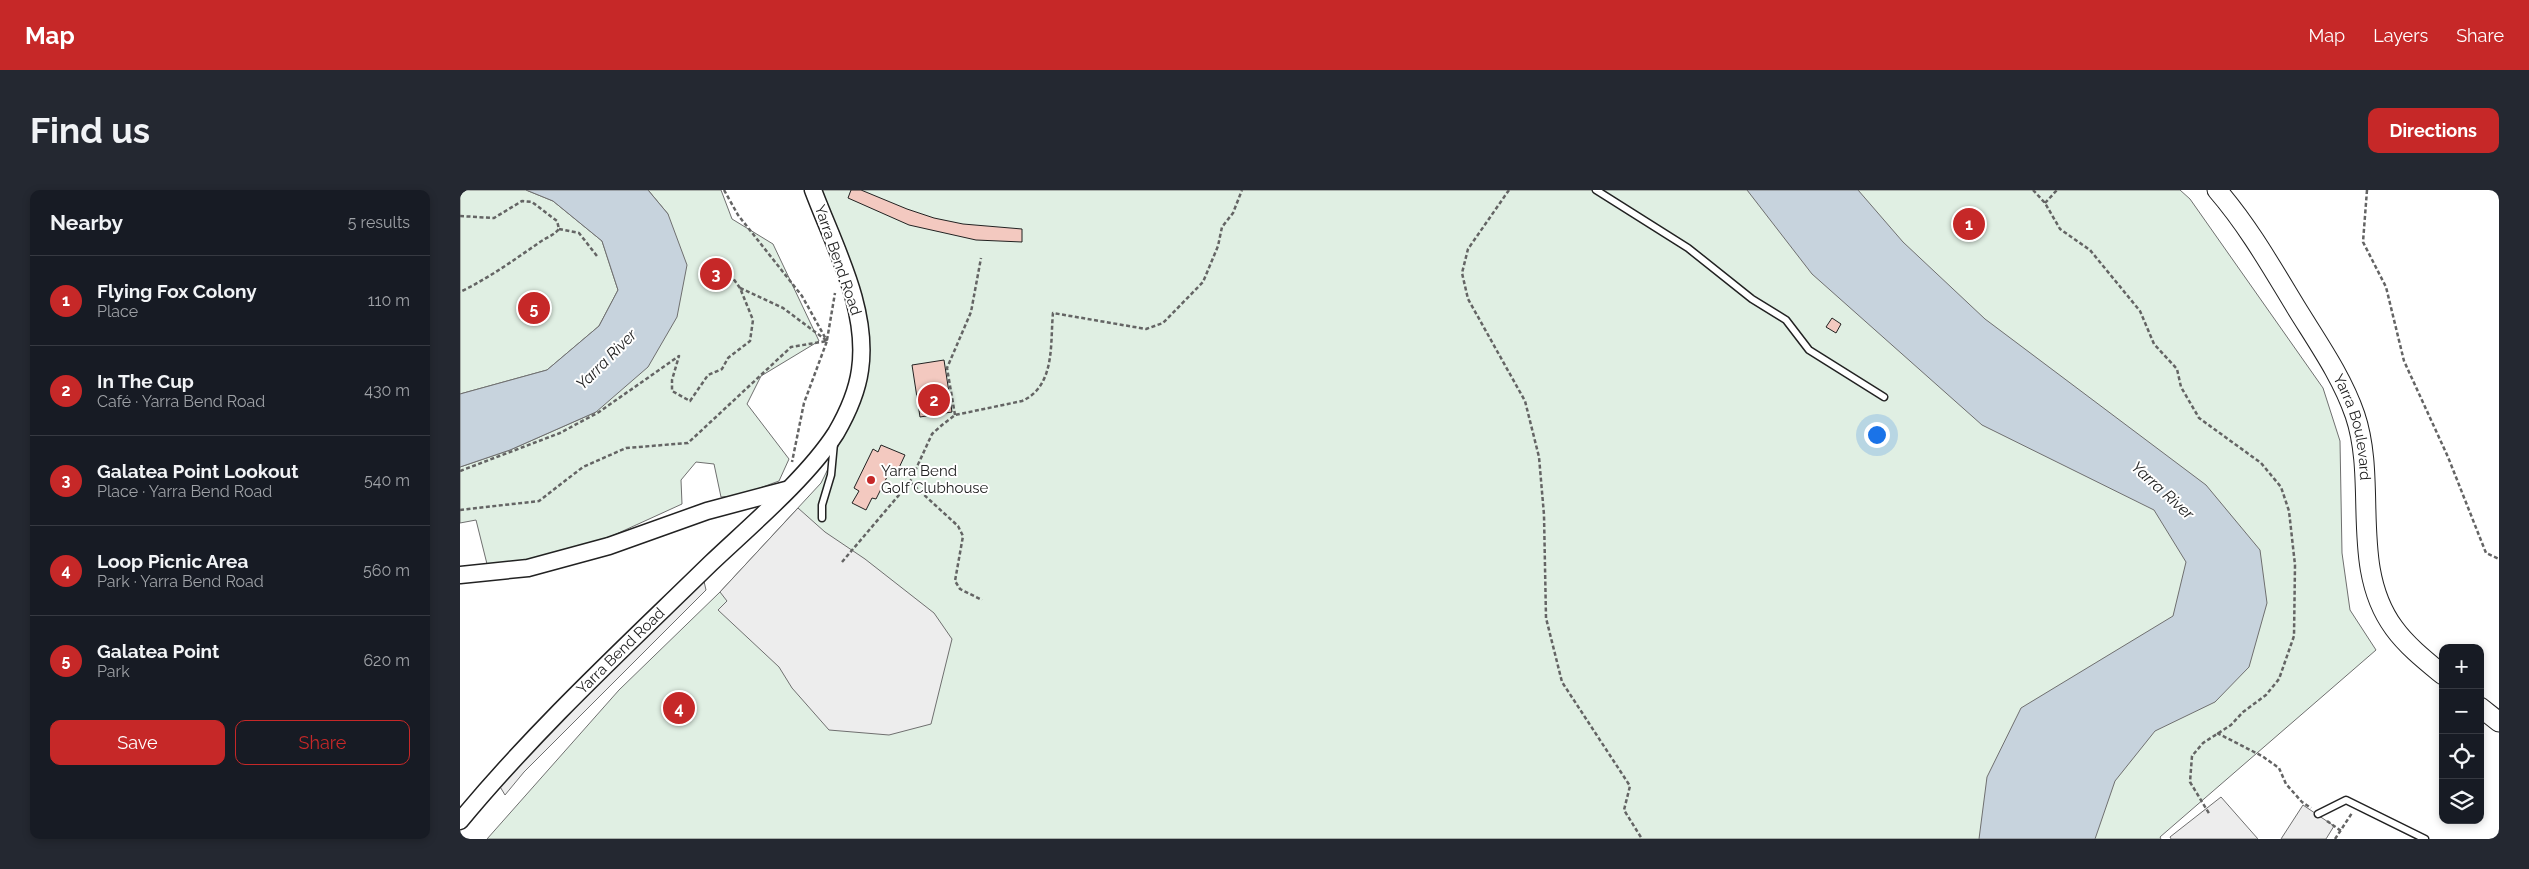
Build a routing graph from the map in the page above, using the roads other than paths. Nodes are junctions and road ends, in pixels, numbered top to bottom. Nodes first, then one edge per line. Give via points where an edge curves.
1 (813, 190) edge
2 (1596, 190) edge
3 (2217, 190) edge
4 (1884, 397) dead end
5 (835, 435) junction
6 (788, 489) junction
7 (822, 518) dead end
8 (460, 575) edge
9 (2439, 671) edge
10 (2484, 710) edge
11 (2499, 722) edge
12 (2318, 814) road end
13 (460, 821) edge
14 (2425, 839) edge

1 - 5 street, Yarra Bend Road via 859,318 860,370 854,394
2 - 4 lane via 1688,248 1752,299 1786,320 1809,350
3 - 9 main road, Yarra Boulevard via 2247,227 2348,396 2364,458 2368,542 2375,589 2394,628
5 - 6 street, Yarra Bend Road
5 - 7 lane
6 - 8 street via 707,511 609,546 537,566
6 - 13 street, Yarra Bend Road via 535,735
10 - 11 main road
12 - 14 lane via 2346,800

